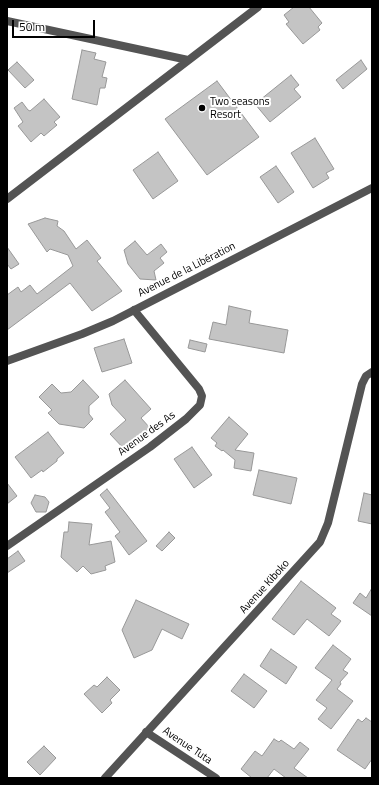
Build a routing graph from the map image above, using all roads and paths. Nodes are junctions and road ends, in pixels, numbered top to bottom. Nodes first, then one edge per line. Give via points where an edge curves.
1 (258, 7) edge
2 (7, 21) edge
3 (188, 60) junction
4 (372, 188) edge
5 (7, 199) edge
6 (134, 310) junction
7 (7, 361) edge
8 (372, 372) edge
9 (7, 546) edge
10 (146, 732) junction
11 (105, 778) edge
12 (216, 778) edge

1 - 3 street
2 - 3 street
3 - 5 street
4 - 6 street, Avenue de la Libération
6 - 7 street, Avenue de la Libération via 82,334
6 - 9 street, Avenue des As via 199,389 202,396 200,405 150,447
8 - 10 street, Avenue Kiboko via 366,376 362,384 324,536
10 - 11 street, Avenue Kiboko
10 - 12 street, Avenue Tuta

